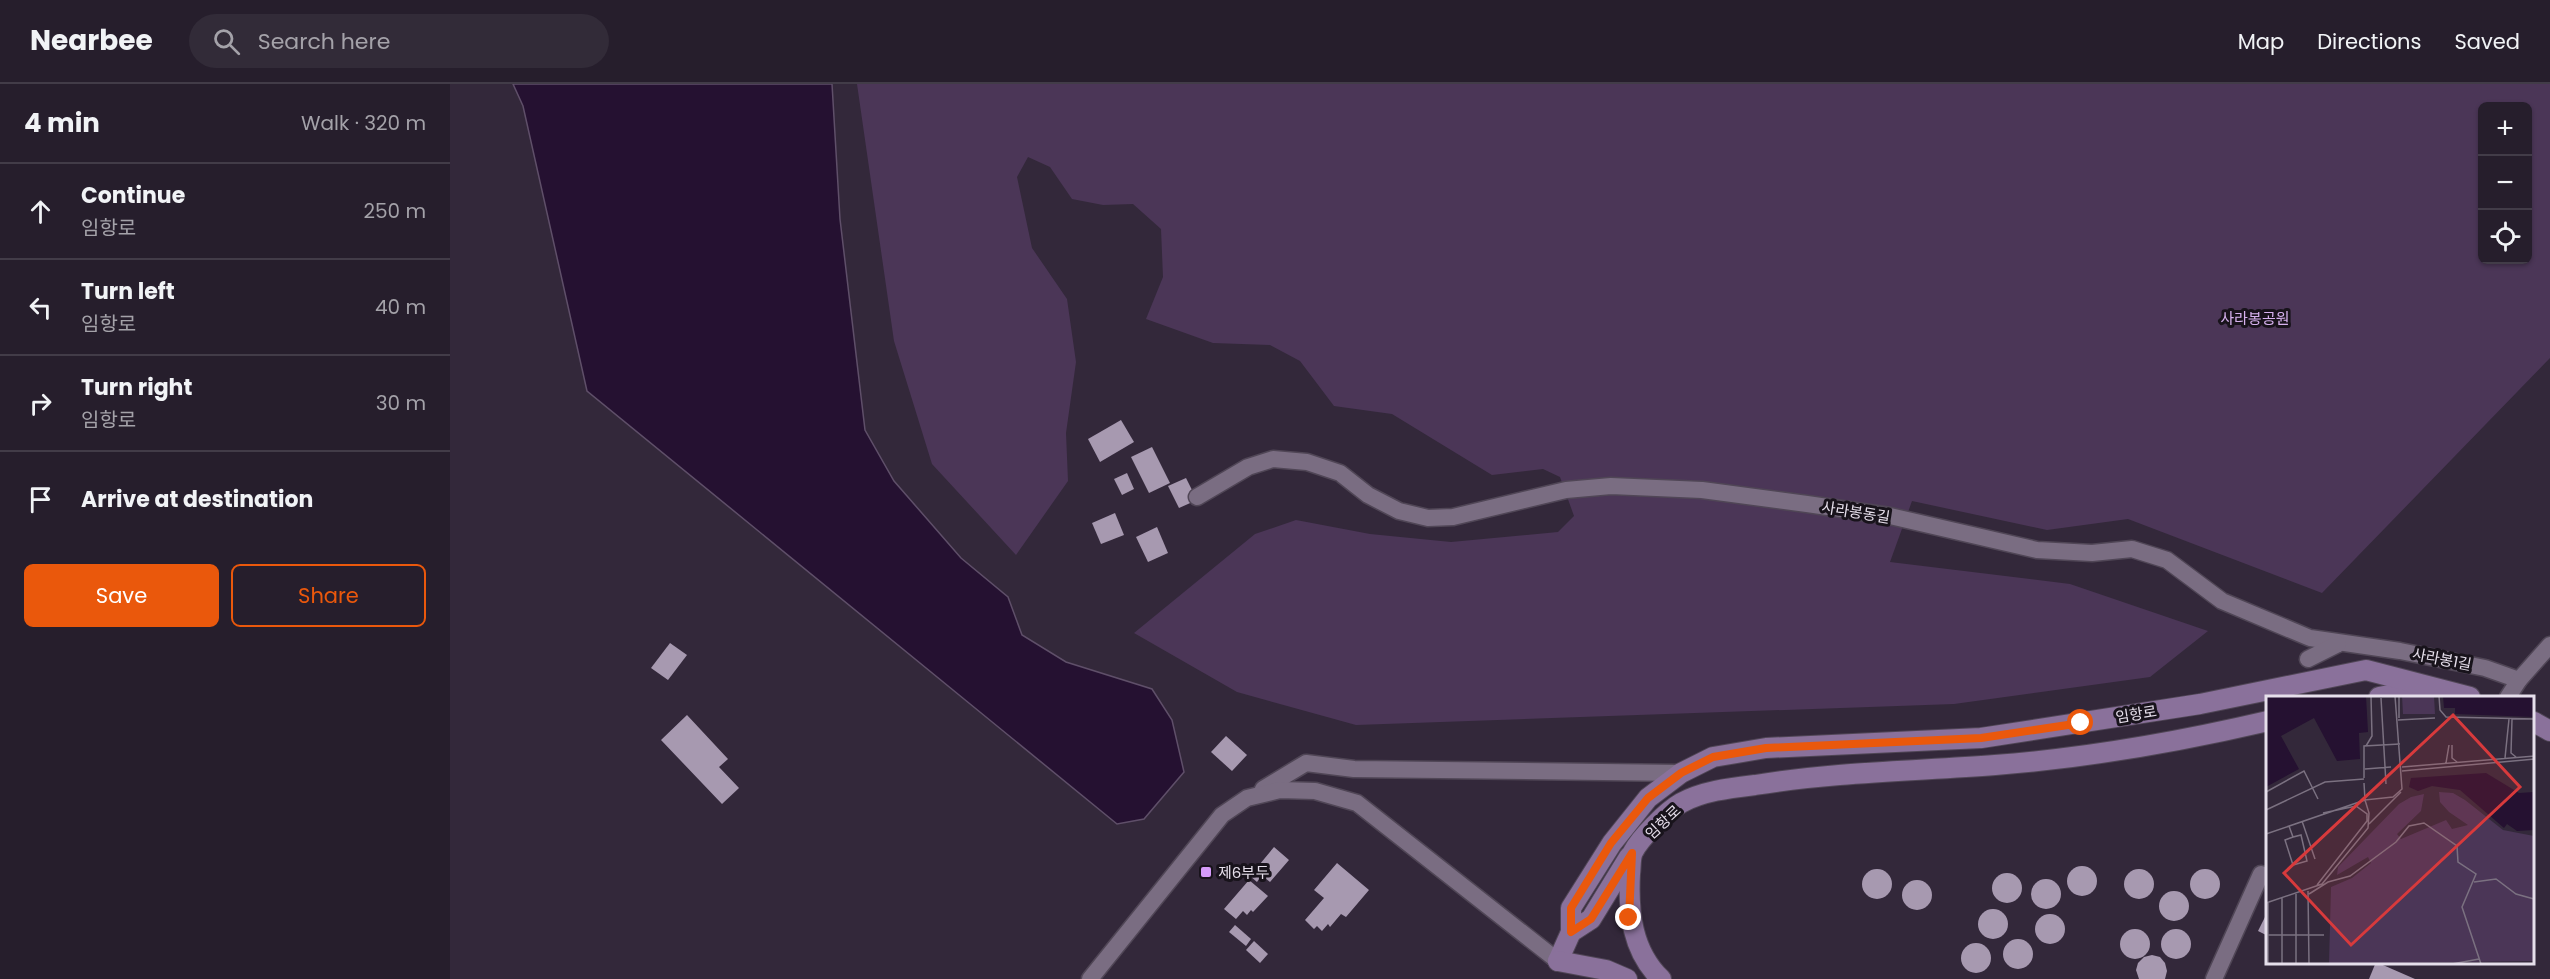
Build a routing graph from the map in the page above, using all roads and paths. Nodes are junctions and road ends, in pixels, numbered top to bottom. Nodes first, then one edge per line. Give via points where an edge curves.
1 (1197, 497) dead end
2 (2338, 644) junction
3 (2550, 645) edge
4 (2363, 646) joint
5 (2308, 659) dead end
6 (2519, 680) junction
7 (2430, 687) junction
8 (2384, 696) edge
9 (2466, 696) edge
10 (2509, 696) edge
11 (2266, 721) edge
12 (2535, 722) edge
13 (2550, 730) edge
14 (1681, 773) junction
15 (1247, 798) junction
16 (1632, 853) junction
17 (2261, 874) dead end
18 (1571, 932) junction
19 (1558, 961) junction
20 (1090, 979) edge
21 (1572, 979) edge
22 (1627, 979) edge
23 (1661, 979) edge
24 (2214, 979) edge

1 - 2 street, 사라봉동길 via 1248,467 1272,459 1307,462 1340,472 1368,495 1399,511 1428,518 1453,517 1566,490 1611,486 1702,490 1890,516 2037,550 2092,553 2132,549 2167,560 2222,601 2310,638
2 - 4 street, 사라봉동길
2 - 5 street
3 - 6 street
4 - 6 street, 사라봉1길 via 2485,668
6 - 10 street
7 - 8 main road, 임항로
7 - 9 main road, 임항로
7 - 14 main road, 임항로 via 2366,670 2200,704 1981,738 1766,748 1713,757
11 - 16 main road, 임항로 via 2087,756 1784,780 1714,791 1680,804
12 - 13 main road
14 - 15 street via 1354,769 1306,764
14 - 18 main road, 임항로 via 1648,798 1611,843 1571,908
15 - 19 street via 1280,790 1315,790 1357,803
15 - 20 street via 1221,815
16 - 18 main road, 임항로 via 1591,919
16 - 23 main road via 1629,918 1636,940
17 - 24 street
18 - 19 main road, 임항로
19 - 21 main road
19 - 22 main road via 1606,970

